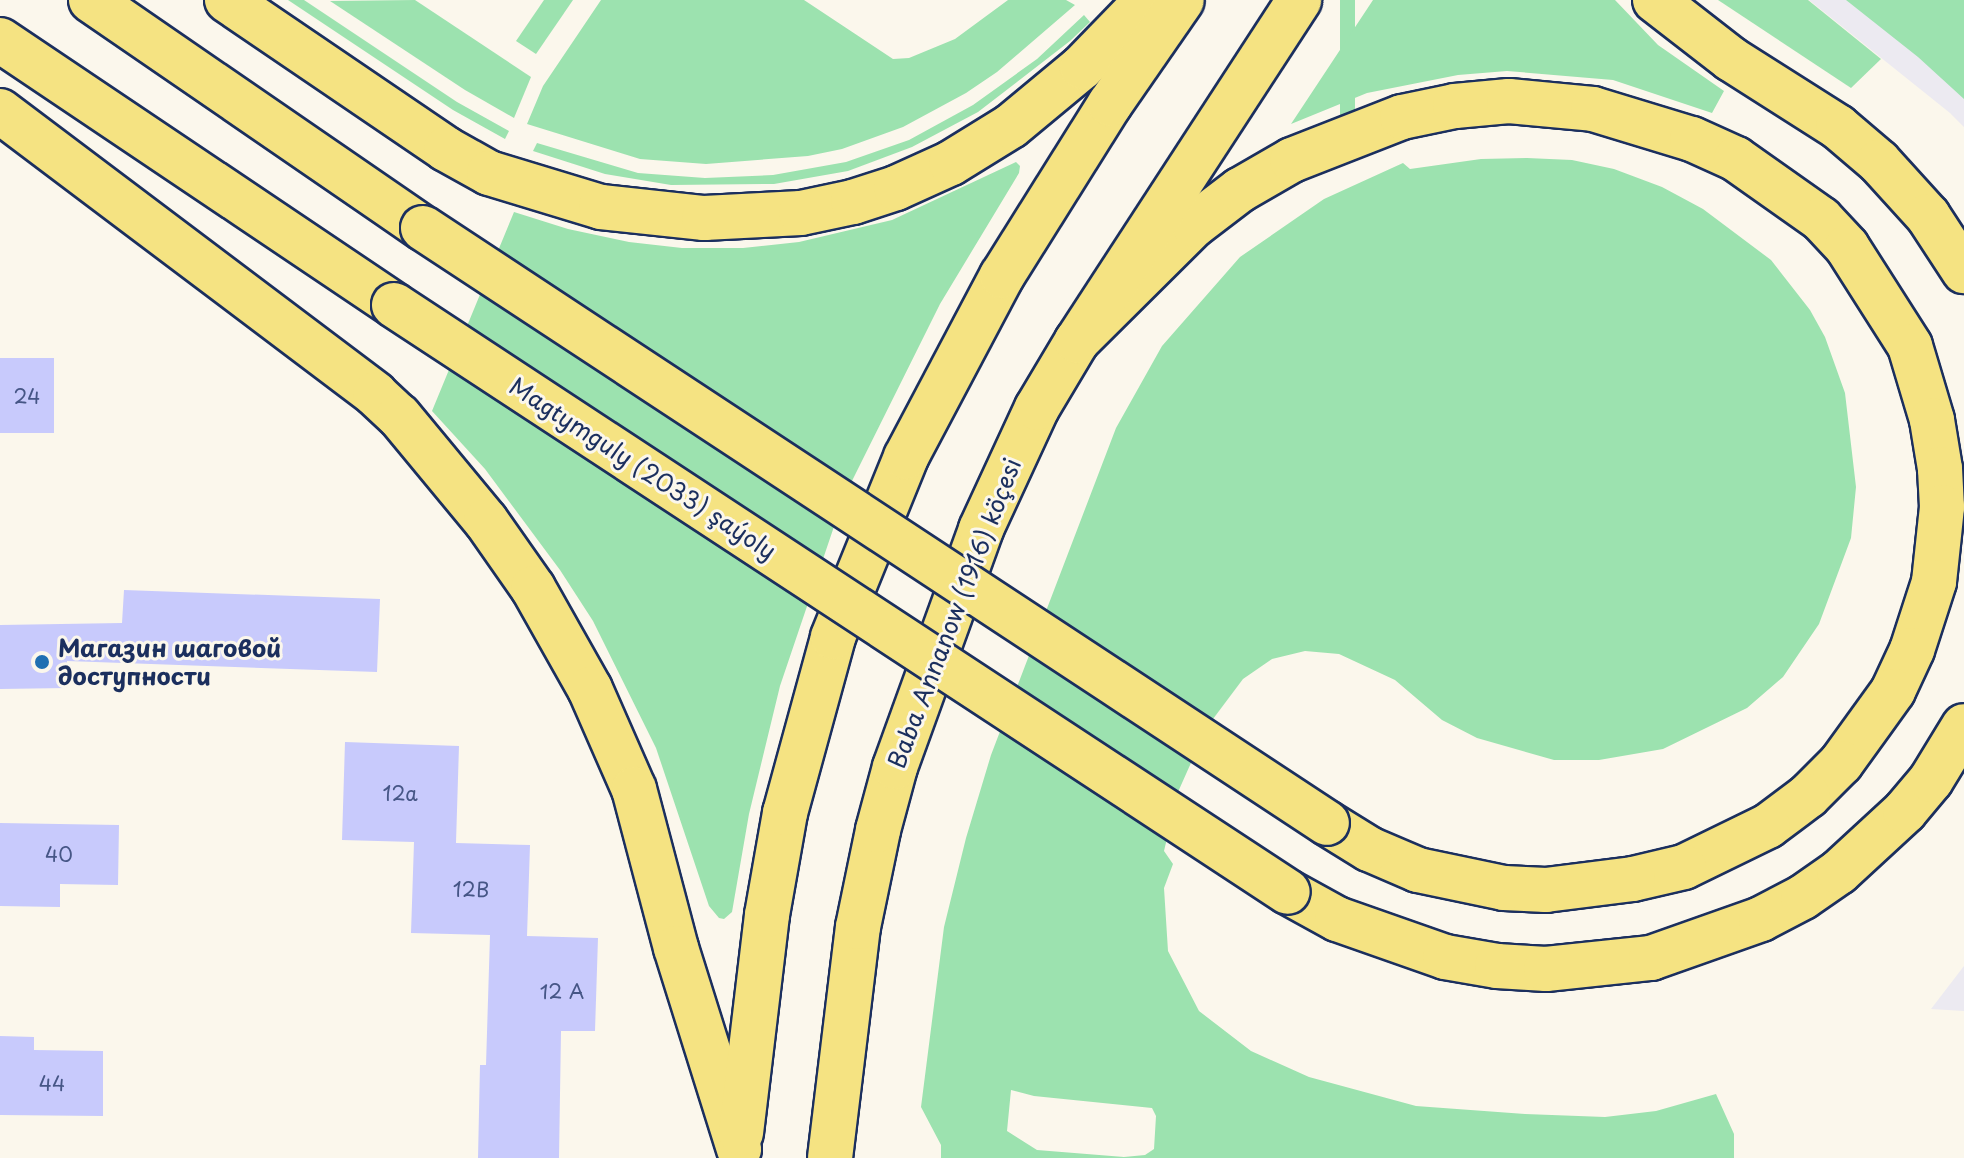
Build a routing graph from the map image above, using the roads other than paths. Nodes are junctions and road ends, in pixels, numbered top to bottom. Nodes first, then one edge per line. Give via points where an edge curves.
1 (91, 0) edge
2 (227, 0) edge
3 (1147, 0) edge
4 (1182, 0) edge
5 (1299, 0) edge
6 (1655, 0) edge
7 (0, 40) edge
8 (0, 111) edge
9 (1964, 271) edge
10 (1077, 341) junction
11 (1964, 726) edge
12 (739, 1154) edge
13 (830, 1158) edge

1 - 10 main road, bridge via 423,228 1327,823 1418,870 1504,888 1546,890 1684,867 1768,826 1808,796 1841,763 1893,691 1912,650 1934,582 1942,507 1932,420 1910,346 1847,247 1821,219 1736,159 1692,139 1622,116 1549,102 1509,101 1402,117 1292,160 1240,190 1194,225
2 - 3 main road via 489,173 601,207 704,218 801,213 853,202 951,163 1011,126 1082,67
4 - 12 main road via 1002,276 906,457 833,637 783,828 767,915
5 - 10 main road, Baba Annanow (1916) köçesi
6 - 9 main road via 1731,59 1838,127 1879,162 1928,216
7 - 11 main road, Magtymguly (2033) şaýoly, bridge via 1288,892 1378,935 1458,960 1546,969 1651,958 1761,919 1839,872 1905,811
8 - 12 main road via 375,394 486,521 533,588 590,689 634,789
10 - 13 main road, Baba Annanow (1916) köçesi via 1004,473 895,767 858,927

